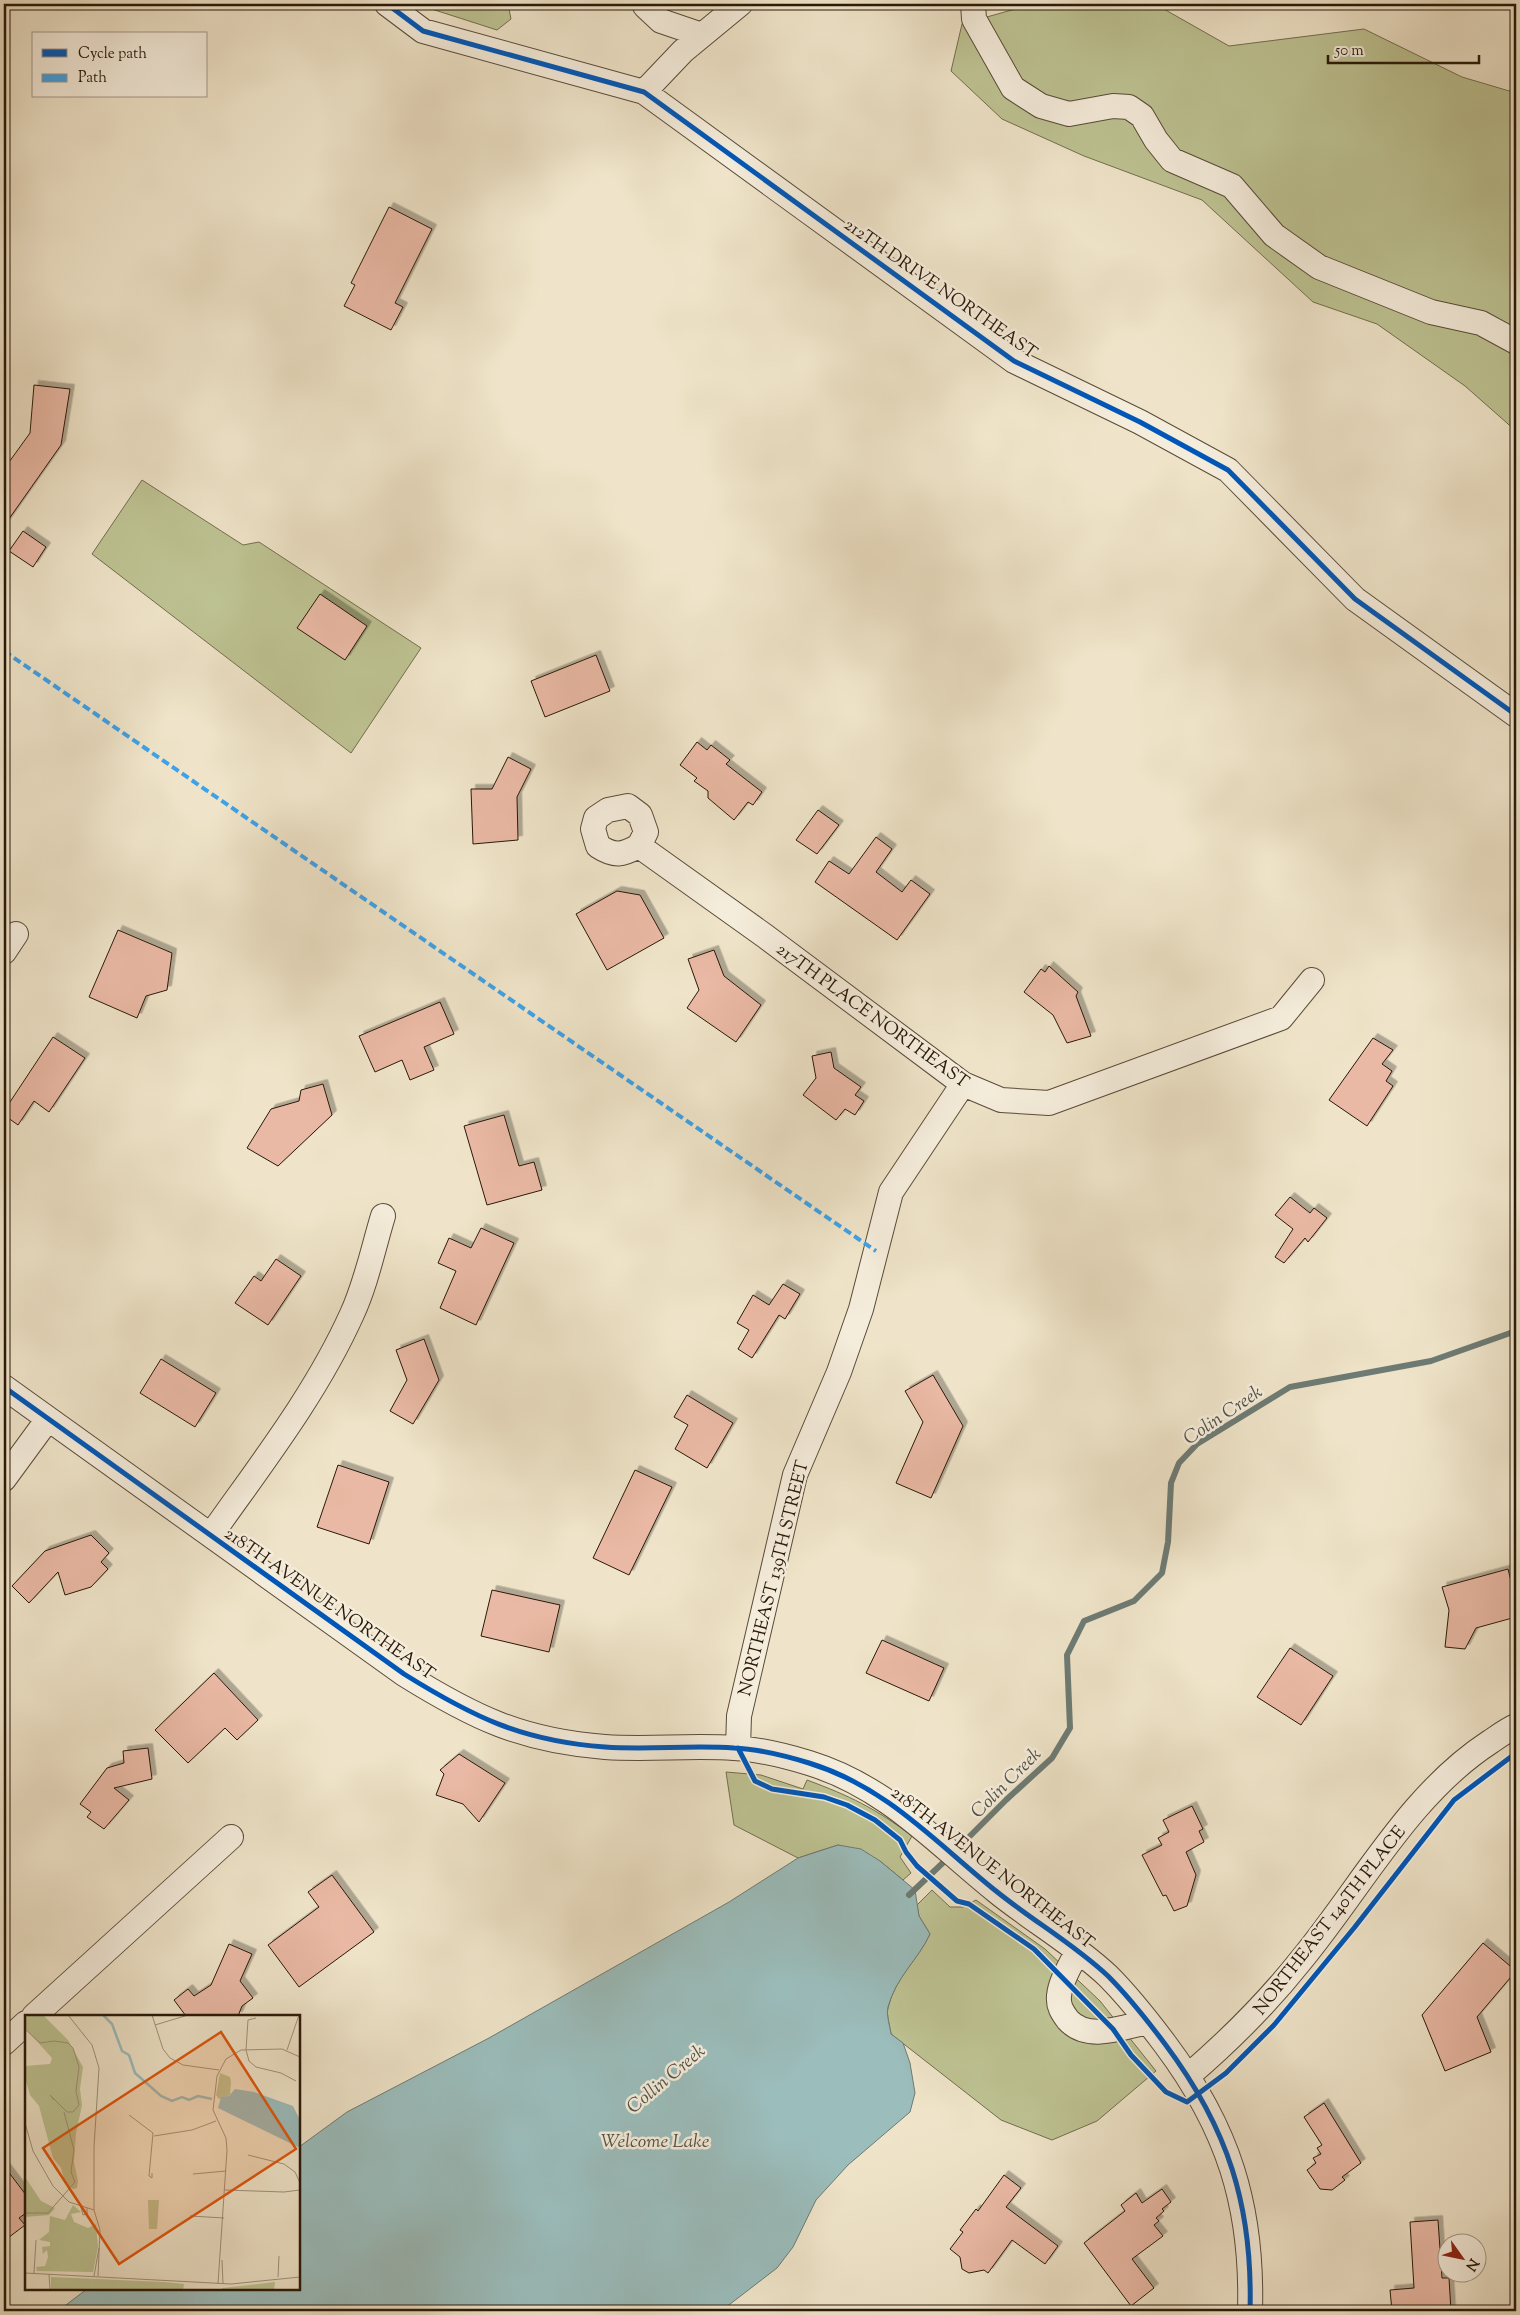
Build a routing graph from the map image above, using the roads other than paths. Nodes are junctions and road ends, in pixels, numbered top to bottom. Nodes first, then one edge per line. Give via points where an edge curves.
1 (387, 4) edge
2 (646, 4) edge
3 (740, 4) edge
4 (973, 4) edge
5 (702, 35) junction
6 (644, 92) junction
7 (1516, 342) edge
8 (1516, 715) edge
9 (639, 846) dead end
10 (1312, 980) dead end
11 (963, 1084) junction
12 (382, 1216) dead end
13 (4, 1387) edge
14 (48, 1419) junction
15 (4, 1479) edge
16 (211, 1535) junction
17 (1516, 1726) edge
18 (738, 1748) junction
19 (231, 1837) dead end
20 (1078, 1950) junction
21 (35, 2015) edge
22 (1148, 2022) junction
23 (25, 2024) edge
24 (4, 2043) edge
25 (1188, 2076) junction
26 (1250, 2311) edge

1 - 6 street, 212TH DRIVE NORTHEAST via 423,31
2 - 5 street via 662,21
3 - 5 street
4 - 7 street via 974,18 1013,88 1041,106 1069,114 1112,106 1129,107 1142,116 1172,160 1232,186 1274,235 1320,268 1431,312 1481,323
5 - 6 street
6 - 8 street, 212TH DRIVE NORTHEAST via 1014,361 1140,422 1228,470 1355,599
9 - 11 street, 217TH PLACE NORTHEAST
10 - 11 street, 217TH PLACE NORTHEAST via 1281,1018 1050,1103 1001,1100
11 - 18 street, NORTHEAST 139TH STREET via 891,1192 861,1309 839,1372 795,1475 740,1716
12 - 16 street via 354,1312 334,1353 309,1395
13 - 14 street, 218TH AVENUE NORTHEAST
14 - 15 street
14 - 16 street, 218TH AVENUE NORTHEAST
16 - 18 street, 218TH AVENUE NORTHEAST via 404,1674 488,1722 559,1742 607,1747
17 - 25 street, NORTHEAST 140TH PLACE via 1475,1752 1443,1780 1402,1826 1259,2011
18 - 20 street, 218TH AVENUE NORTHEAST via 808,1763 855,1782 903,1812 996,1892
19 - 21 street
20 - 22 street, 218TH AVENUE NORTHEAST via 1109,1977
20 - 22 street via 1058,1995 1060,2011 1073,2025 1083,2031 1095,2032
22 - 25 street, 218TH AVENUE NORTHEAST
23 - 24 street
25 - 26 street, 218TH AVENUE NORTHEAST via 1222,2139 1234,2171 1248,2239

